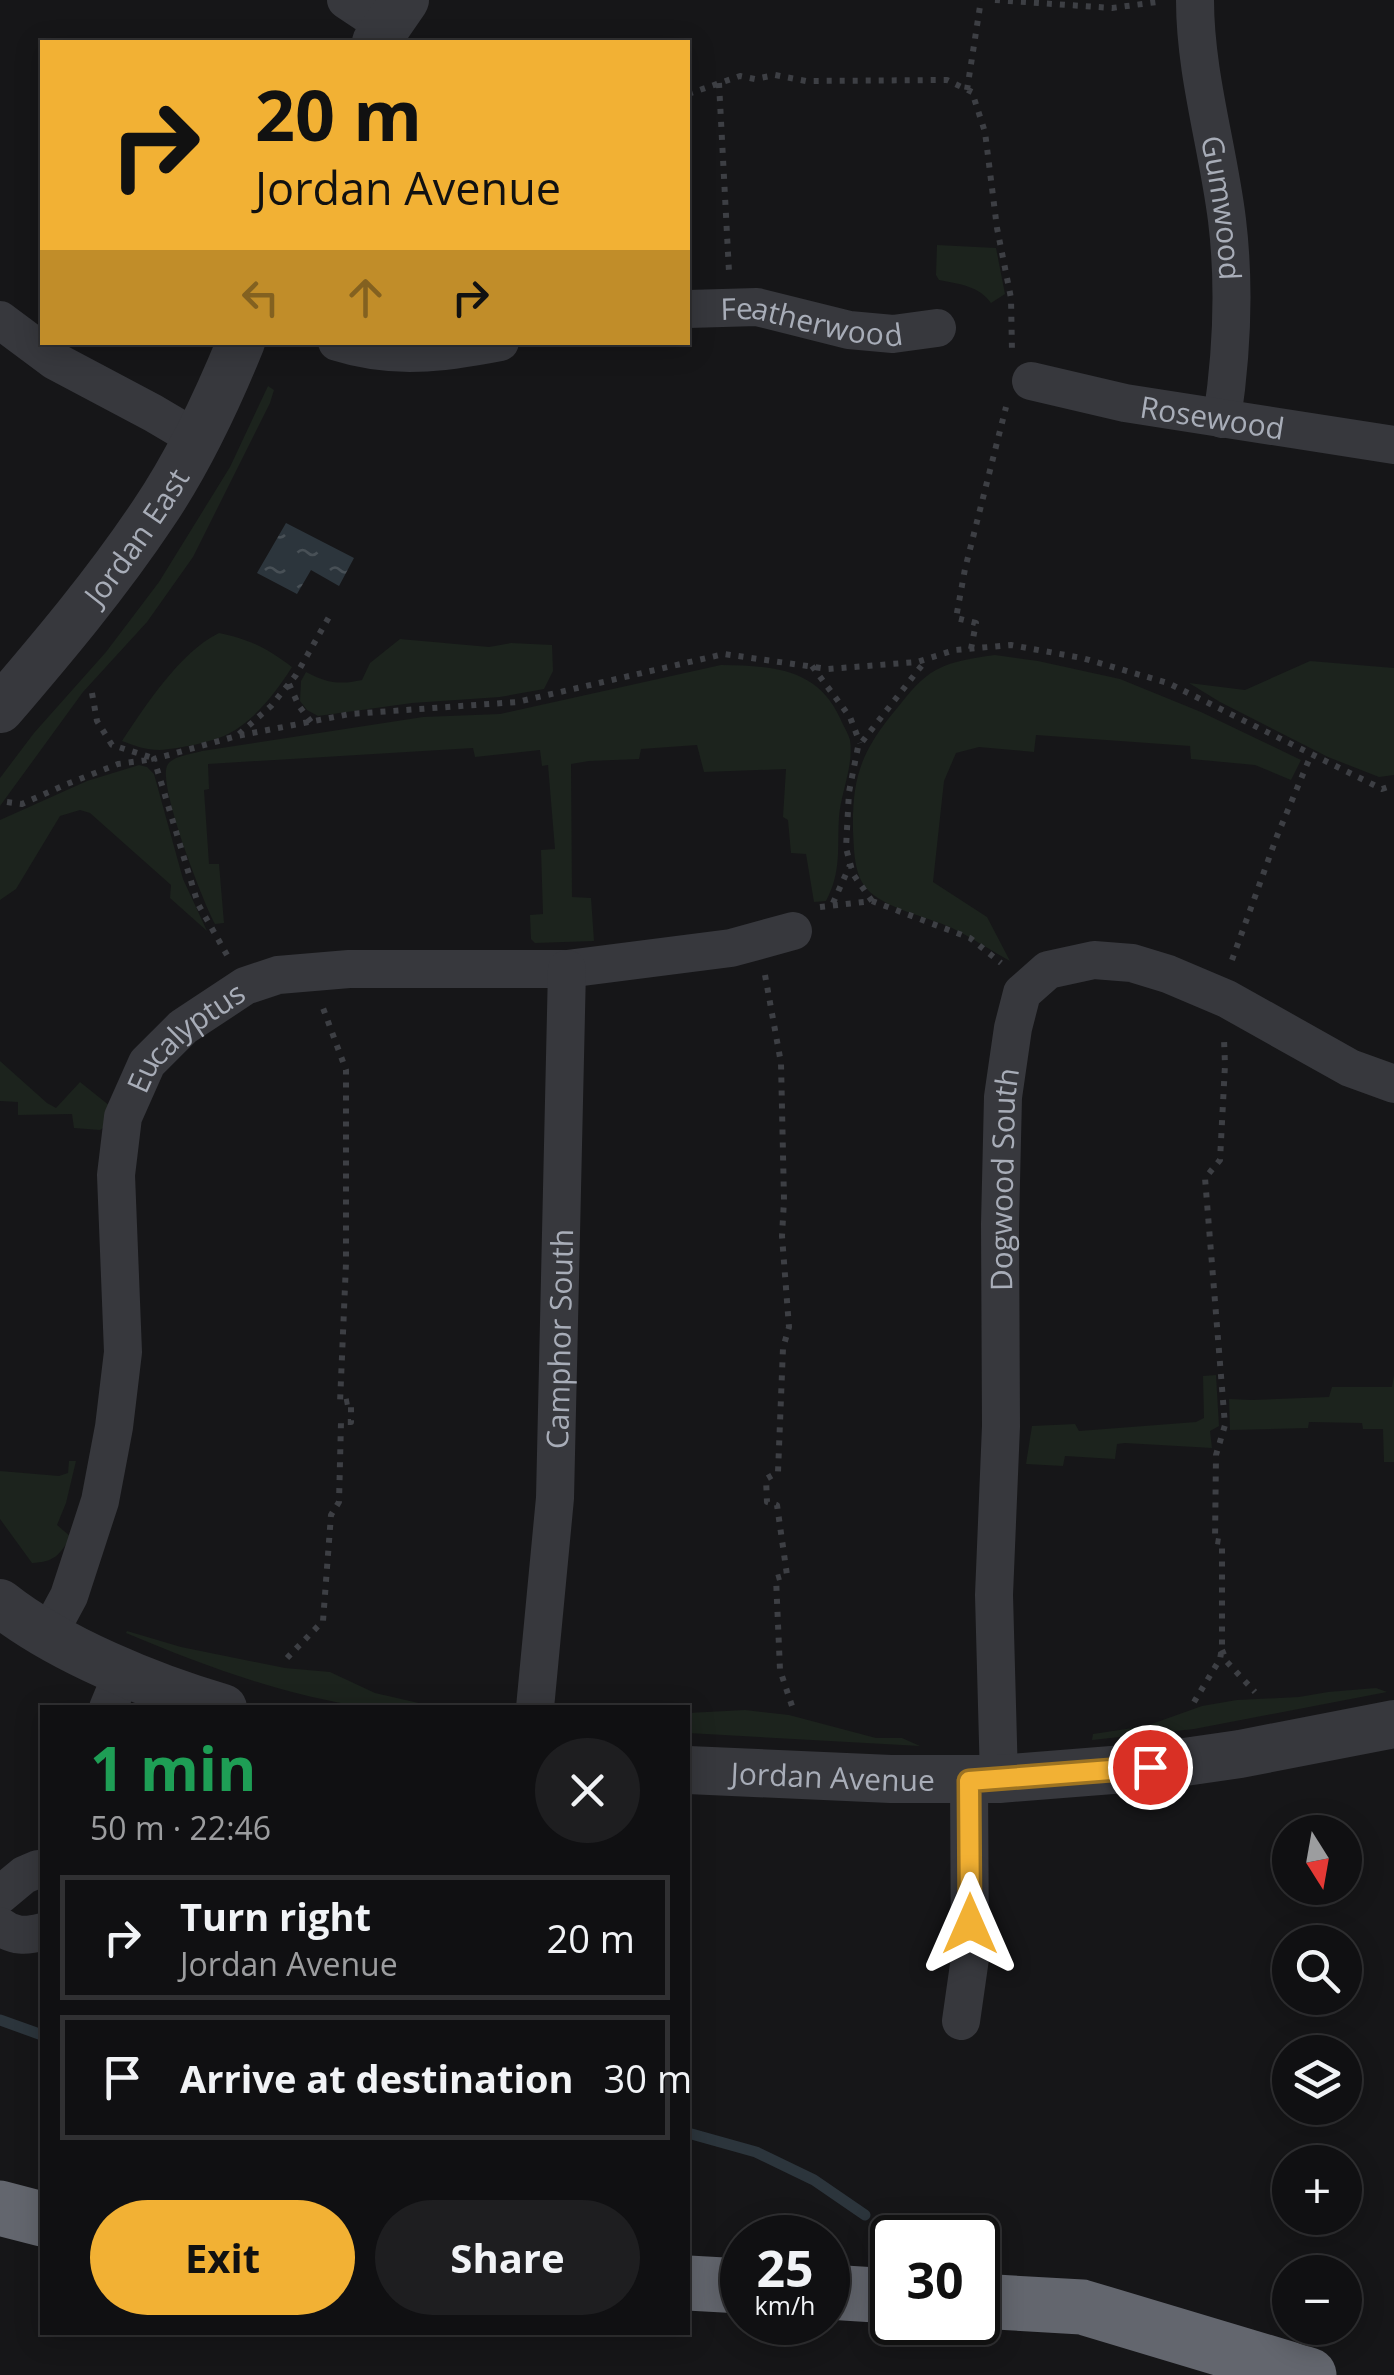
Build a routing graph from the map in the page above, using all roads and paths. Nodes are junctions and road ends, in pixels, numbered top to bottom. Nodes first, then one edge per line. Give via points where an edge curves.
1 (346, 0) edge
2 (981, 0) edge
3 (995, 0) edge
4 (1173, 0) edge
5 (1195, 0) edge
6 (389, 23) edge
7 (719, 83) junction
8 (967, 90) junction
9 (690, 93) edge
10 (730, 284) dead end
11 (690, 310) edge
12 (0, 320) edge
13 (937, 328) dead end
14 (240, 345) edge
15 (348, 345) edge
16 (481, 345) edge
17 (1016, 380) junction
18 (1222, 418) junction
19 (196, 439) junction
20 (1394, 445) edge
21 (329, 617) dead end
22 (971, 649) junction
23 (926, 658) junction
24 (812, 666) junction
25 (289, 684) junction
26 (92, 693) dead end
27 (0, 709) edge
28 (310, 722) junction
29 (237, 736) junction
30 (860, 744) junction
31 (1311, 755) junction
32 (154, 759) junction
33 (1394, 785) edge
34 (1382, 789) junction
35 (1394, 795) edge
36 (7, 802) dead end
37 (851, 864) junction
38 (872, 901) junction
39 (832, 904) junction
40 (776, 936) junction
41 (567, 969) junction
42 (322, 971) junction
43 (1228, 971) dead end
44 (244, 986) junction
45 (1030, 986) junction
46 (1223, 1024) dead end
47 (1394, 1084) edge
48 (0, 1603) edge
49 (48, 1636) junction
50 (1222, 1648) junction
51 (287, 1658) dead end
52 (116, 1690) edge
53 (1255, 1692) dead end
54 (1194, 1702) dead end
55 (204, 1705) edge
56 (535, 1705) edge
57 (793, 1710) dead end
58 (1394, 1724) edge
59 (690, 1770) edge
60 (984, 1780) junction
61 (40, 1868) edge
62 (0, 1895) edge
63 (0, 1926) edge
64 (40, 1932) edge
65 (961, 2022) dead end
66 (0, 2208) edge
67 (40, 2218) edge
68 (690, 2283) edge
69 (720, 2285) edge
70 (1000, 2302) edge
71 (1310, 2375) edge

1 - 6 street
2 - 8 path
3 - 4 path via 1112,8
5 - 18 street, Gumwood via 1233,298
7 - 8 path via 775,75 806,81 947,80
7 - 9 path
7 - 10 path
8 - 17 path via 985,132 1011,298
11 - 13 street, Featherwood via 757,307 892,334
12 - 19 street via 55,361
14 - 19 street, Jordan East
15 - 16 street via 425,354
17 - 18 street, Rosewood
17 - 22 path via 956,618 976,623
18 - 20 street, Rosewood
19 - 27 street, Jordan East via 103,586
21 - 25 path
22 - 23 path
22 - 31 path via 1012,645 1168,683
23 - 24 path
23 - 30 path
24 - 28 path via 724,654 517,702
24 - 30 path via 850,717
25 - 28 path
25 - 29 path
26 - 32 path via 96,721 112,744
28 - 29 path
29 - 32 path
30 - 37 path via 849,792
31 - 34 path
31 - 43 path
32 - 36 path via 118,764 22,804
32 - 44 path via 198,904
33 - 34 path
34 - 35 path
37 - 38 path
37 - 39 path
38 - 39 path
38 - 45 path via 970,938
39 - 40 path
40 - 41 street, Eucalyptus
40 - 57 path via 789,1327 778,1472 766,1480 767,1502 778,1505 787,1575 776,1578 780,1670
41 - 42 street, Eucalyptus
41 - 56 street, Camphor South via 554,1498
42 - 44 street, Eucalyptus
42 - 51 path via 324,1009 346,1070 340,1403 350,1401 351,1422 342,1422 323,1621
44 - 49 street, Eucalyptus via 183,1027 147,1063 123,1116 116,1176 123,1352 114,1428 100,1502 69,1596
45 - 47 street via 1064,966 1132,963 1228,999 1350,1068
45 - 60 street, Dogwood South via 1022,993 1003,1097 1002,1426
46 - 50 path via 1220,1160 1206,1178 1225,1425 1216,1455
48 - 49 street
49 - 52 street
50 - 53 path
50 - 54 path
52 - 55 street
58 - 60 street, Jordan Avenue via 1186,1762
59 - 60 street, Jordan Avenue
60 - 65 street, Dogwood South
61 - 62 street
63 - 64 street via 26,1936
66 - 67 highway
68 - 69 highway
70 - 71 highway via 1082,2307

